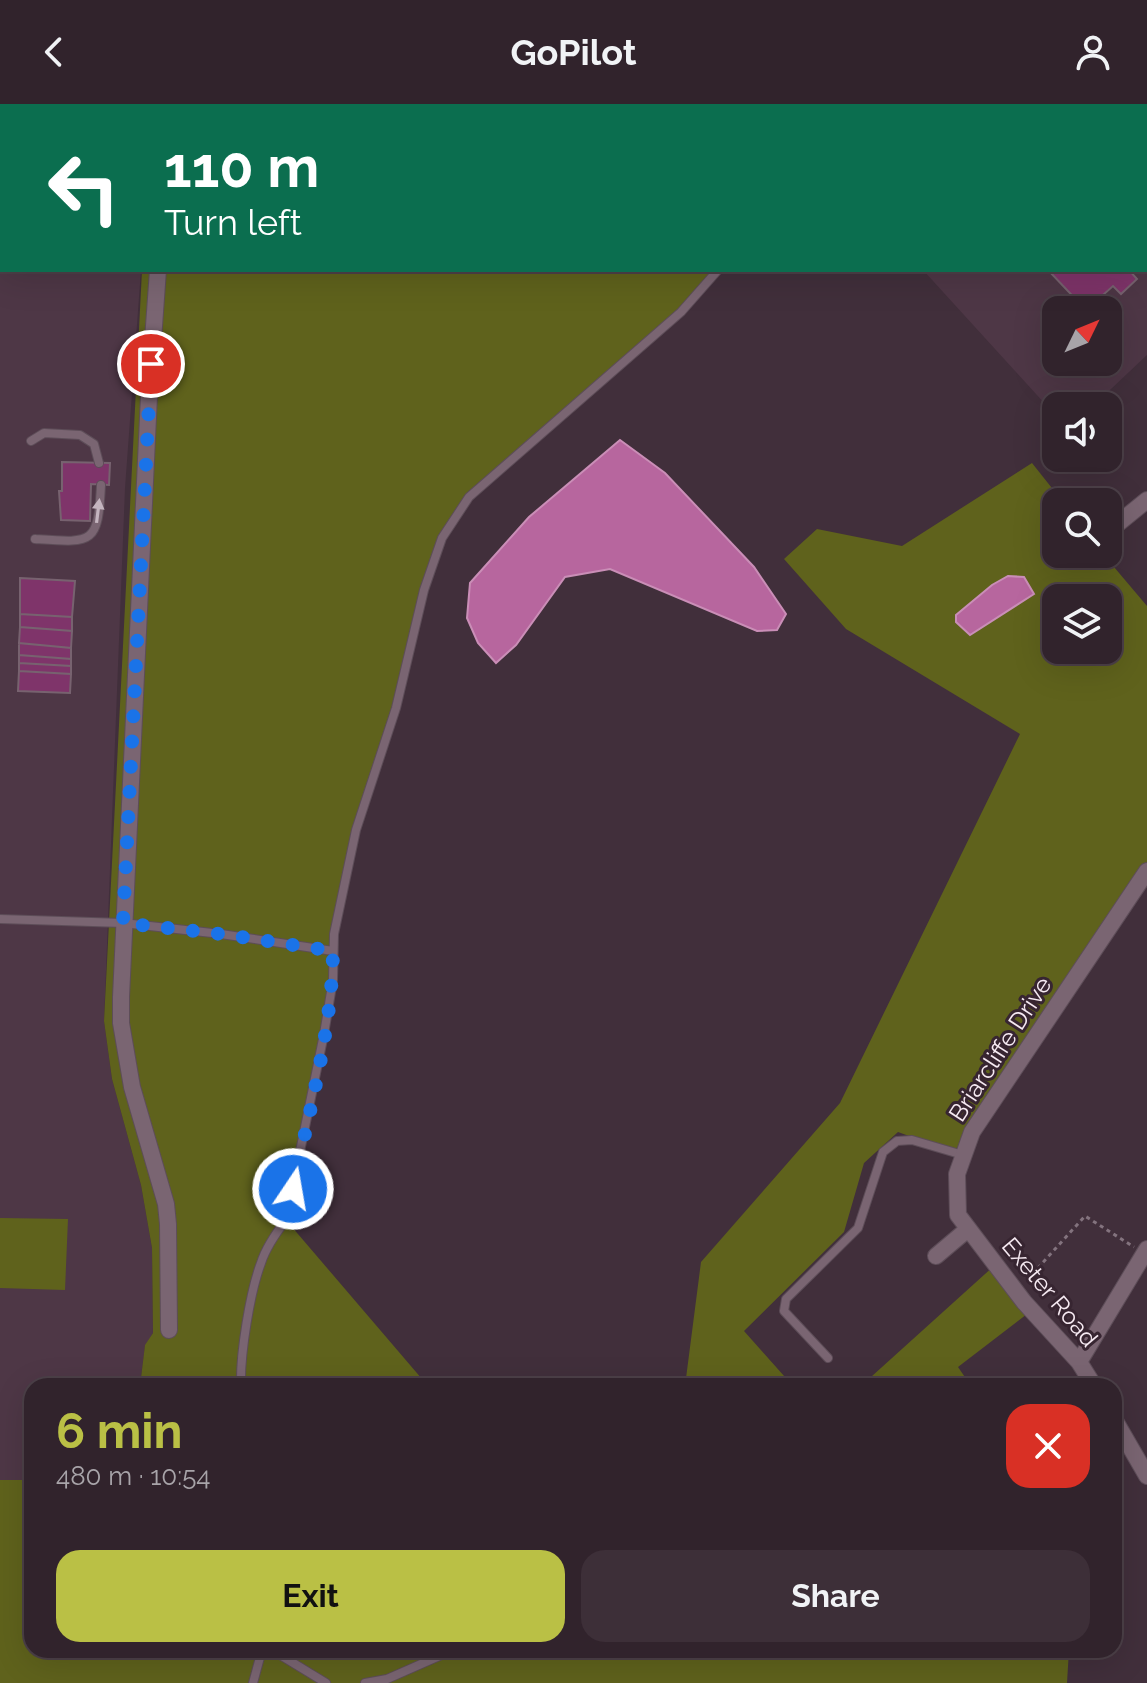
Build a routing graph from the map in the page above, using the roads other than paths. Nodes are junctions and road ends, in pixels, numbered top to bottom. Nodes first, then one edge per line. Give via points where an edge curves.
1 (158, 272) edge
2 (716, 272) edge
3 (31, 441) dead end
4 (99, 463) dead end
5 (101, 485) dead end
6 (1147, 500) edge
7 (1122, 520) edge
8 (35, 539) dead end
9 (1147, 871) edge
10 (0, 919) edge
11 (123, 923) junction
12 (333, 951) junction
13 (964, 1156) junction
14 (968, 1229) junction
15 (1141, 1248) edge
16 (936, 1256) dead end
17 (169, 1330) dead end
18 (828, 1358) dead end
19 (1079, 1362) junction
20 (241, 1378) edge
21 (1089, 1378) edge
22 (1122, 1433) edge
23 (1147, 1476) edge
24 (260, 1658) edge
25 (284, 1658) edge
26 (435, 1658) edge
27 (253, 1683) edge
28 (322, 1683) edge
29 (365, 1683) edge

1 - 11 street
2 - 12 lane via 681,312 469,497 442,538 356,830
3 - 4 lane via 44,433 80,435 94,444
8 -> 5 lane via 87,538 96,529
6 - 7 street
9 - 13 street, Briarcliffe Drive via 972,1132
10 - 11 lane
11 - 12 lane
11 - 17 street via 123,1034 137,1109 166,1204
12 - 20 lane via 324,1034 286,1220 260,1263
13 - 14 street, Briarcliffe Drive via 957,1174 958,1215
13 - 18 lane via 912,1140 897,1141 883,1152 858,1228 786,1299 784,1311
14 - 16 street
14 - 19 street, Exeter Road
15 - 19 street
19 - 21 street, Exeter Road
22 - 23 street
24 - 27 lane
25 - 28 lane
26 - 29 lane

